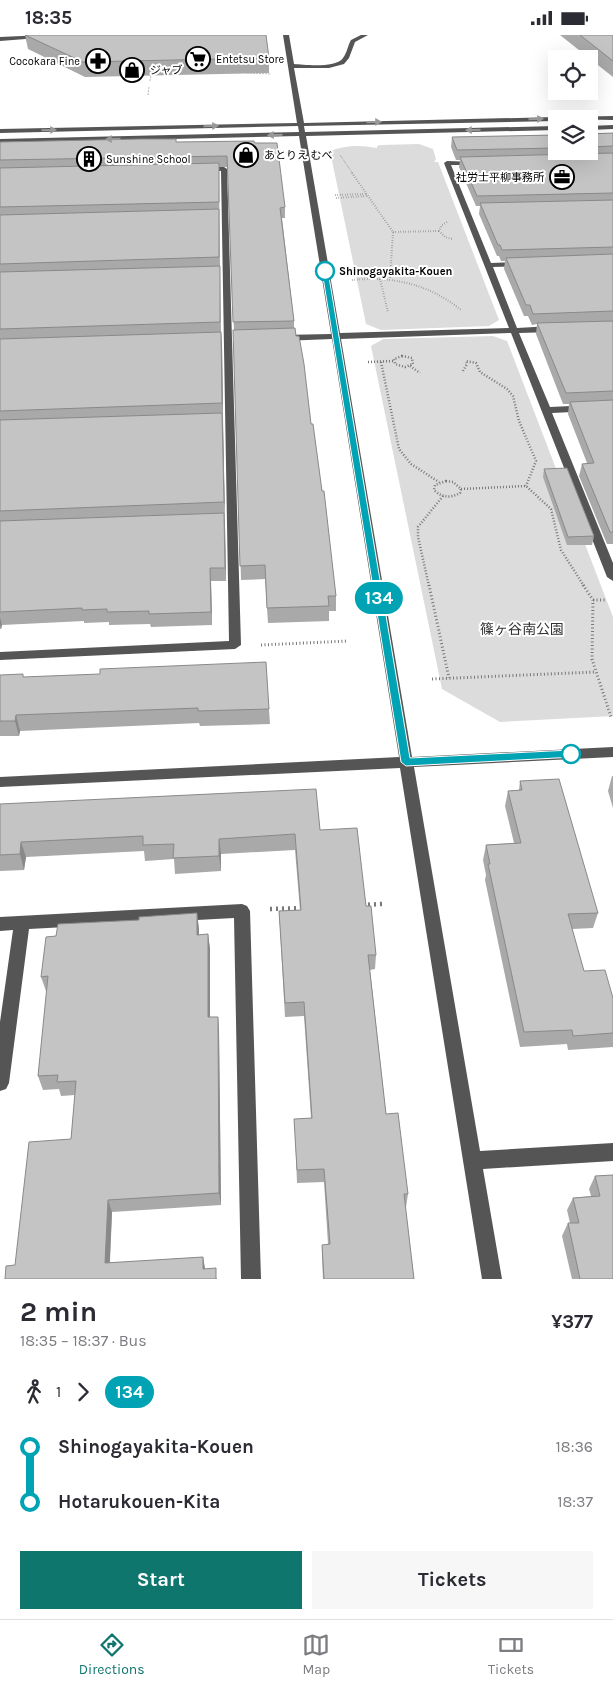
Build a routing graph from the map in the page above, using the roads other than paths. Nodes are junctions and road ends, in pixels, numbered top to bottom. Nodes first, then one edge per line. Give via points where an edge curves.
1 (74, 35) edge
2 (286, 35) edge
3 (365, 35) edge
4 (0, 39) edge
5 (291, 66) junction
6 (598, 118) edge
7 (613, 118) edge
8 (548, 119) edge
9 (598, 127) edge
10 (613, 127) edge
11 (548, 128) edge
12 (302, 129) junction
13 (0, 131) edge
14 (0, 141) edge
15 (486, 162) edge
16 (195, 169) edge
17 (466, 210) junction
18 (476, 210) edge
19 (215, 217) edge
20 (225, 217) junction
21 (526, 264) edge
22 (488, 265) junction
23 (226, 272) junction
24 (216, 273) edge
25 (564, 329) edge
26 (514, 330) junction
27 (336, 336) junction
28 (273, 338) edge
29 (613, 407) edge
30 (546, 410) junction
31 (613, 577) edge
32 (0, 656) edge
33 (613, 752) edge
34 (406, 762) junction
35 (0, 782) edge
36 (22, 923) junction
37 (0, 924) edge
38 (0, 1083) edge
39 (613, 1152) edge
40 (472, 1161) junction
41 (251, 1279) edge
42 (492, 1279) edge

1 - 4 street
2 - 5 street
3 - 5 street via 352,41 342,63
5 - 12 street
6 - 7 street
12 -> 8 street
9 - 10 street
11 -> 12 street
13 -> 12 street
12 -> 14 street
12 - 27 street
15 - 17 street via 447,163
16 - 20 street via 224,169
17 - 18 street
17 - 22 street
19 - 20 street
20 - 23 street
21 - 22 street
22 - 26 street
23 - 24 street
23 - 32 street via 227,520 235,645
25 - 26 street
26 - 27 street
26 - 30 street
27 - 28 street
27 - 34 street
29 - 30 street
30 - 31 street
33 - 34 street
34 - 35 street
34 - 40 street
36 - 37 street
36 - 38 street
36 - 41 street via 242,911
39 - 40 street
40 - 42 street

